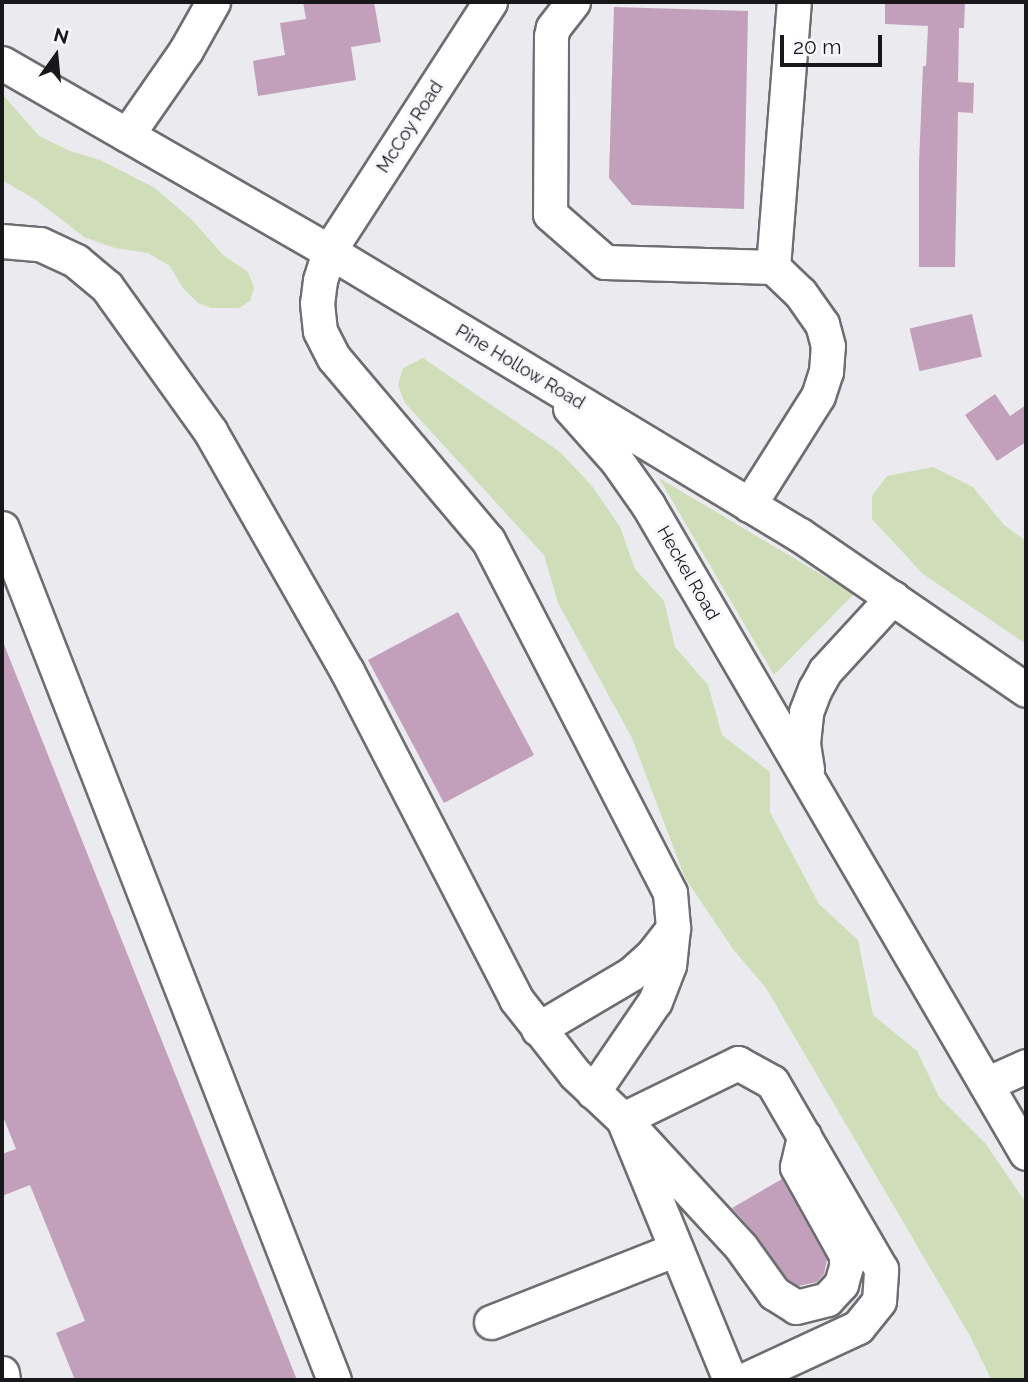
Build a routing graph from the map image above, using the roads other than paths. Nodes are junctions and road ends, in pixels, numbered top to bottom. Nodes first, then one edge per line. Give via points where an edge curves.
1 (213, 2) edge
2 (491, 2) edge
3 (573, 2) edge
4 (794, 2) edge
5 (2, 63) edge
6 (127, 135) junction
7 (2, 241) edge
8 (329, 251) junction
9 (773, 268) junction
10 (547, 383) junction
11 (749, 505) junction
12 (2, 528) edge
13 (893, 597) junction
14 (1026, 690) edge
15 (809, 779) junction
16 (673, 929) junction
17 (538, 1029) junction
18 (1026, 1066) edge
19 (986, 1084) junction
20 (593, 1092) junction
21 (623, 1119) junction
22 (804, 1136) junction
23 (1026, 1153) edge
24 (676, 1249) junction
25 (491, 1322) dead end
26 (2, 1373) edge
27 (3, 1380) edge
28 (334, 1380) edge
29 (730, 1380) edge
30 (744, 1380) edge

1 - 6 street
2 - 8 street, McCoy Road
3 - 9 street via 551,36 550,214 605,262
4 - 9 street
5 - 6 street, Pine Hollow Road
6 - 8 street, Pine Hollow Road
7 - 17 street via 40,244 76,261 107,287 211,431 347,671 516,999
8 - 10 street, Pine Hollow Road
8 - 16 street via 317,303 320,331 334,358 488,540 670,893
9 - 11 street via 800,293 822,324 828,346 827,372 818,396
10 - 11 street, Pine Hollow Road
10 - 15 street, Heckel Road via 617,461 648,505
11 - 13 street, Pine Hollow Road
12 - 28 street
13 - 14 street, Pine Hollow Road
13 - 15 street, Heckel Road via 825,671 815,689 806,712 803,743
15 - 19 street, Heckel Road
16 - 17 street via 631,974
16 - 20 street via 669,965 655,1001
17 - 20 street
18 - 19 street
19 - 23 street, Heckel Road
20 - 21 street
21 - 22 street via 738,1063 772,1082
21 - 22 street via 740,1247 774,1293 796,1307 827,1299 837,1290 846,1255 797,1167
21 - 24 street
22 - 30 street via 881,1269 879,1301 858,1327
24 - 25 street
24 - 29 street
26 - 27 street

